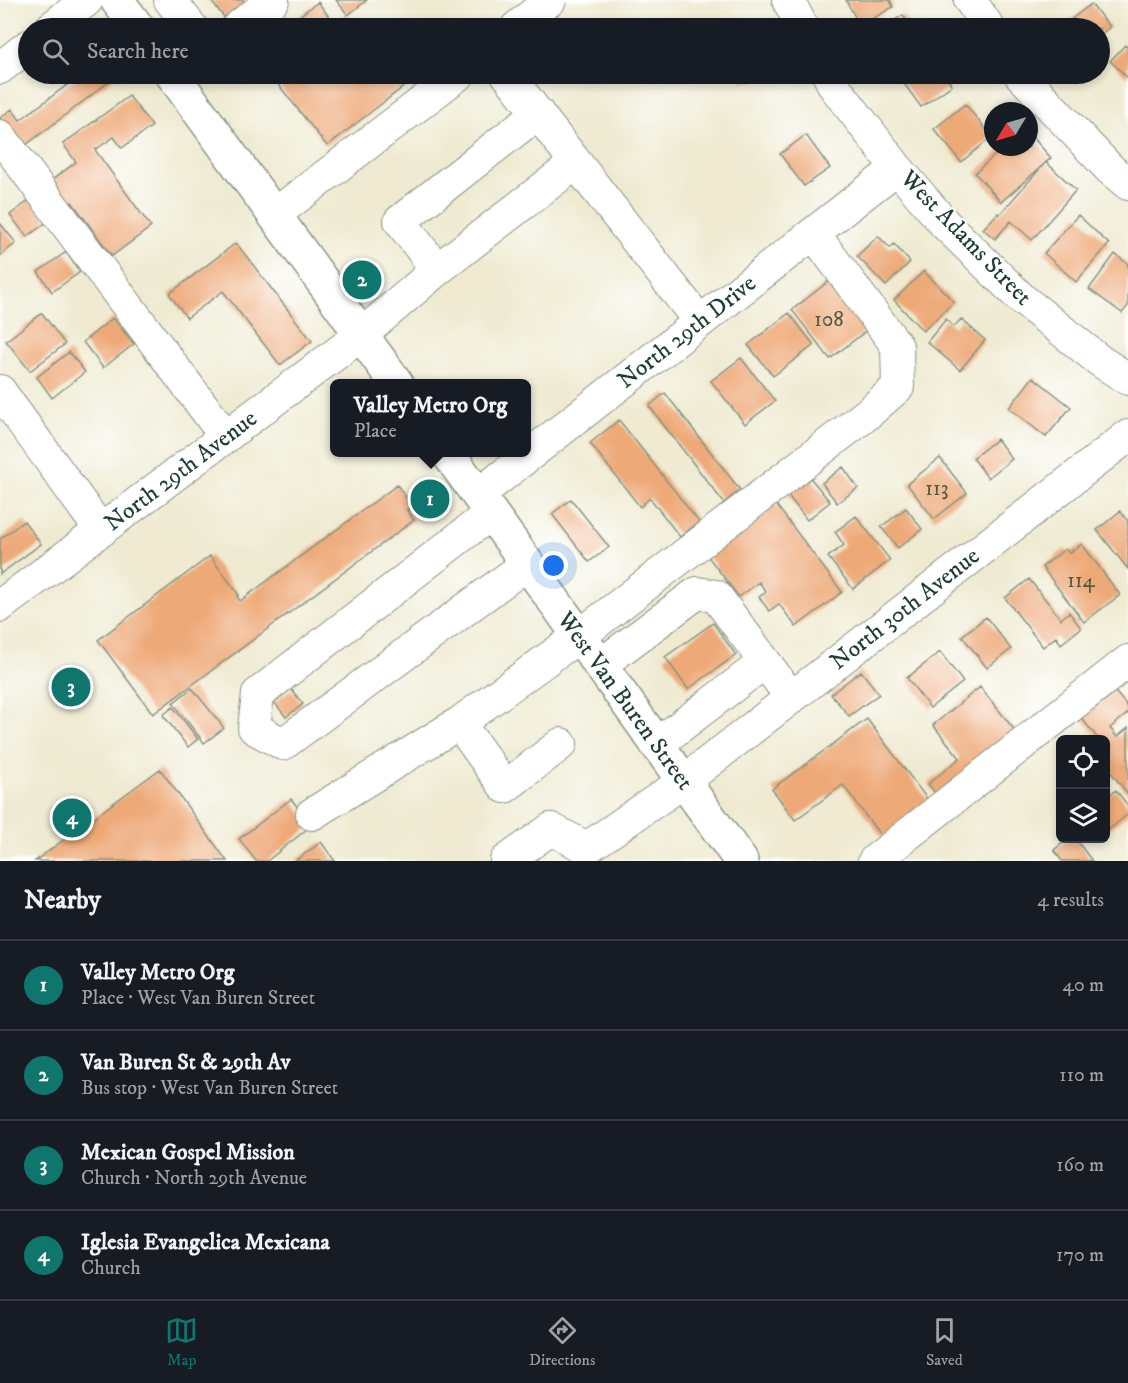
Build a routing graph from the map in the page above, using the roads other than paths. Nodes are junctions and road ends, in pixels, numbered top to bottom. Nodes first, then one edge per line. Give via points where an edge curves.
1 (87, 0) edge
2 (117, 0) edge
3 (170, 0) edge
4 (273, 0) edge
5 (550, 0) edge
6 (788, 0) edge
7 (970, 0) edge
8 (64, 18) edge
9 (130, 18) edge
10 (184, 18) edge
11 (250, 18) edge
12 (528, 18) edge
13 (798, 18) edge
14 (982, 18) edge
15 (18, 54) edge
16 (0, 68) edge
17 (182, 84) edge
18 (446, 84) edge
19 (515, 84) edge
20 (833, 84) edge
21 (1029, 84) edge
22 (538, 113) junction
23 (0, 136) edge
24 (576, 163) junction
25 (897, 168) junction
26 (1128, 184) edge
27 (274, 215) junction
28 (814, 234) junction
29 (437, 270) junction
30 (700, 322) junction
31 (362, 335) junction
32 (393, 379) edge
33 (1128, 379) edge
34 (0, 391) edge
35 (1128, 436) edge
36 (226, 437) junction
37 (450, 457) edge
38 (484, 504) junction
39 (101, 531) junction
40 (527, 564) junction
41 (0, 606) edge
42 (579, 637) junction
43 (1128, 661) edge
44 (765, 662) junction
45 (599, 666) junction
46 (791, 697) junction
47 (459, 723) junction
48 (561, 744) dead end
49 (656, 745) junction
50 (683, 782) junction
51 (312, 814) dead end
52 (506, 861) edge
53 (741, 861) edge
54 (874, 861) edge

1 - 8 street
2 - 9 main road
3 - 10 street
4 - 11 street
5 - 12 street
6 - 13 street
7 - 14 street
15 - 16 street
17 - 27 main road
18 - 27 street
19 - 22 street
20 - 25 street, West Adams Street
21 - 26 street
22 - 24 street
22 - 29 street via 400,221
23 - 36 street
24 - 29 street, North 29th Avenue
24 - 30 street
25 - 28 street, North 29th Drive
25 - 33 street, West Adams Street via 945,224 1022,299
27 - 31 main road
28 - 30 street, North 29th Drive
28 - 42 street via 897,346 898,387
29 - 31 street, North 29th Avenue
30 - 38 street, North 29th Drive
31 - 32 main road
31 - 36 street, North 29th Avenue
34 - 39 street
35 - 46 street, North 30th Avenue
36 - 39 street, North 29th Avenue
37 - 38 main road, West Van Buren Street
38 - 40 main road, West Van Buren Street
38 - 40 street, North 29th Drive via 258,694 254,728 283,744
39 - 41 street, North 29th Avenue
40 - 42 main road, West Van Buren Street
42 - 45 main road, West Van Buren Street
42 - 47 street
43 - 54 street
44 - 45 street via 716,596 697,592
44 - 46 street
44 - 49 street
45 - 49 main road, West Van Buren Street
46 - 50 street, North 30th Avenue
47 - 48 street via 505,787
47 - 51 street
49 - 50 main road, West Van Buren Street
50 - 52 street, North 30th Avenue via 587,848 551,829
50 - 53 main road, West Van Buren Street

